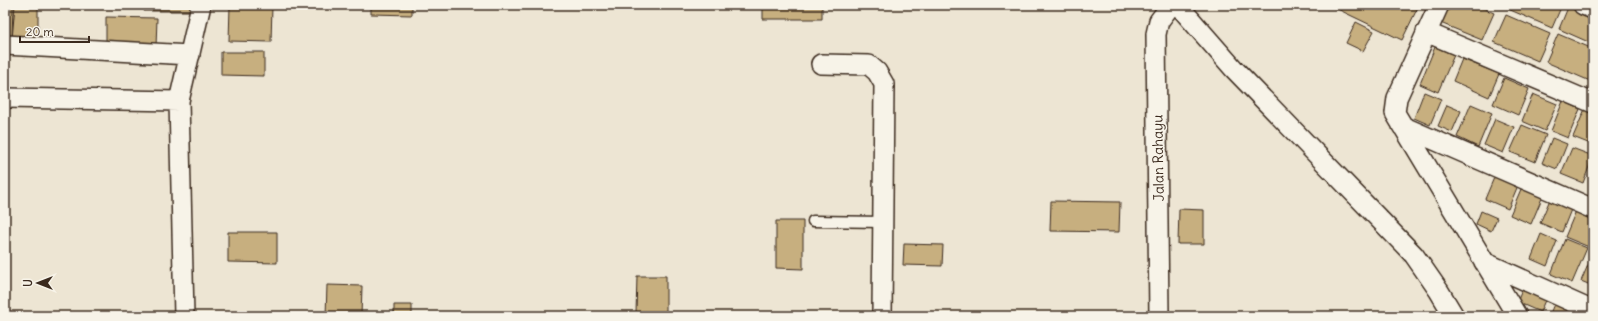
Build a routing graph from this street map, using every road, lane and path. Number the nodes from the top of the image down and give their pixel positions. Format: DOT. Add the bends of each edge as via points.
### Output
graph roads {
  1 [pos="201,5"];
  2 [pos="1171,5"];
  3 [pos="1178,5"];
  4 [pos="1439,5"];
  5 [pos="1583,5"];
  6 [pos="1593,9"];
  7 [pos="1426,32"];
  8 [pos="5,45"];
  9 [pos="190,54"];
  10 [pos="821,64"];
  11 [pos="5,98"];
  12 [pos="179,102"];
  13 [pos="1593,103"];
  14 [pos="1402,126"];
  15 [pos="1593,209"];
  16 [pos="812,221"];
  17 [pos="883,222"];
  18 [pos="1484,262"];
  19 [pos="1593,311"];
  20 [pos="184,316"];
  21 [pos="882,316"];
  22 [pos="1159,316"];
  23 [pos="1454,316"];
  24 [pos="1517,316"];
  1 -- 9 [label="street"];
  2 -- 22 [label="street, Jalan Rahayu" via="1159,20 1156,34"];
  3 -- 23 [label="street" via="1234,69 1414,255"];
  4 -- 7 [label="street"];
  5 -- 6 [label="street"];
  7 -- 13 [label="street"];
  7 -- 14 [label="street" via="1397,98 1395,113"];
  8 -- 9 [label="street"];
  9 -- 12 [label="street"];
  10 -- 17 [label="street" via="869,65 878,72 884,84"];
  11 -- 12 [label="street"];
  12 -- 20 [label="street"];
  14 -- 15 [label="street"];
  14 -- 18 [label="street"];
  16 -- 17 [label="lane"];
  17 -- 21 [label="street"];
  18 -- 19 [label="street"];
  18 -- 24 [label="street"];
}
